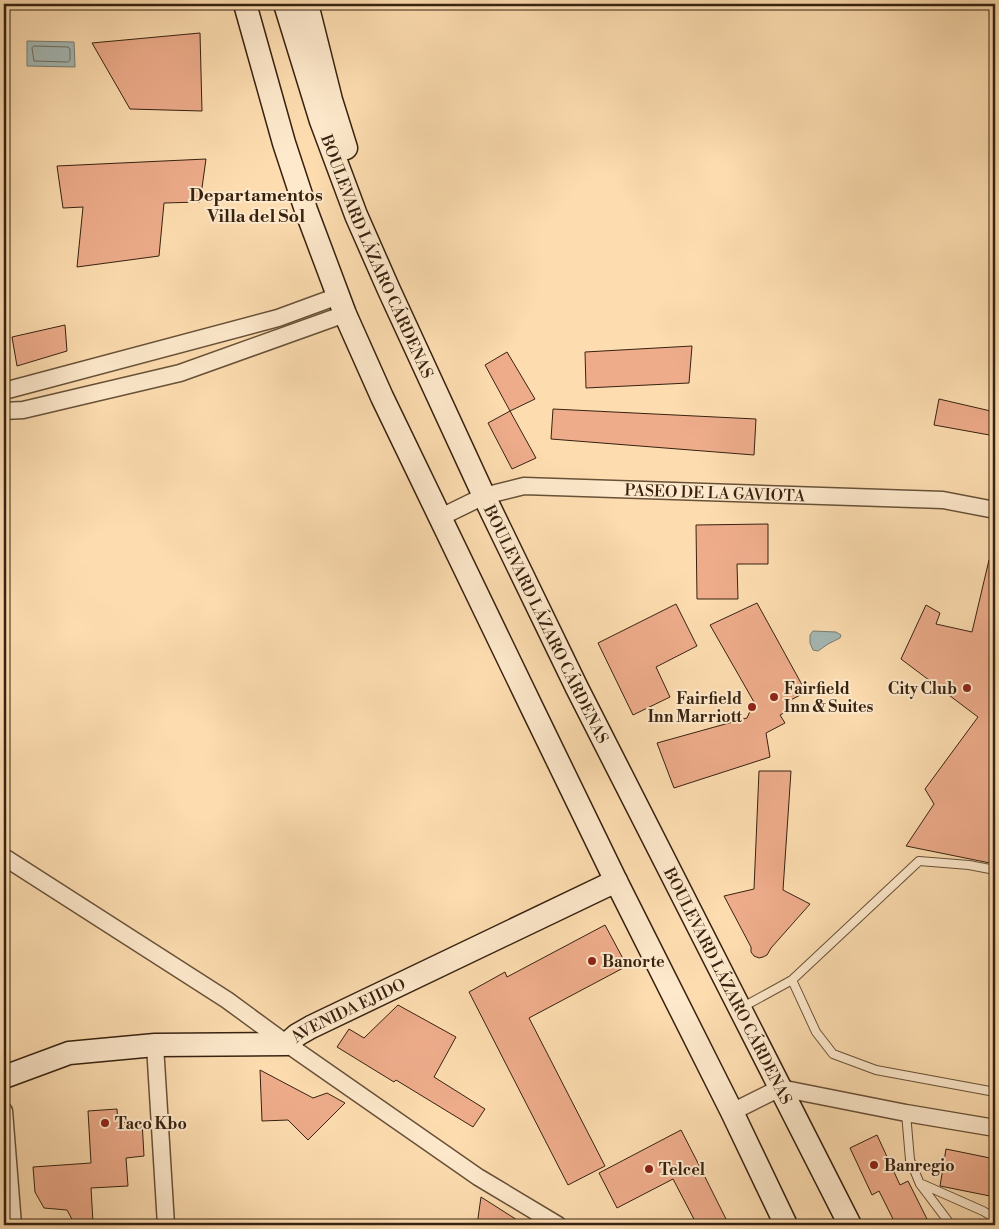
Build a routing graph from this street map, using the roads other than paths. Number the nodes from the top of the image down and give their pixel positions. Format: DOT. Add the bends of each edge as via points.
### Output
graph roads {
  1 [pos="245,4"];
  2 [pos="285,4"];
  3 [pos="307,4"];
  4 [pos="389,290"];
  5 [pos="342,305"];
  6 [pos="4,391"];
  7 [pos="4,411"];
  8 [pos="484,496"];
  9 [pos="995,510"];
  10 [pos="440,517"];
  11 [pos="4,857"];
  12 [pos="995,870"];
  13 [pos="616,881"];
  14 [pos="792,980"];
  15 [pos="741,1008"];
  16 [pos="287,1044"];
  17 [pos="155,1045"];
  18 [pos="4,1077"];
  19 [pos="780,1088"];
  20 [pos="995,1092"];
  21 [pos="4,1111"];
  22 [pos="732,1112"];
  23 [pos="906,1113"];
  24 [pos="995,1128"];
  25 [pos="920,1184"];
  26 [pos="995,1218"];
  27 [pos="13,1225"];
  28 [pos="166,1225"];
  29 [pos="558,1225"];
  30 [pos="786,1225"];
  31 [pos="850,1225"];
  32 [pos="951,1225"];
  1 -- 5 [label="main road" via="284,143"];
  2 -- 4 [label="main road, BOULEVARD LÁZARO CÁRDENAS" via="321,121 356,215"];
  3 -- 4 [label="main road" via="331,100"];
  4 -- 8 [label="main road, BOULEVARD LÁZARO CÁRDENAS"];
  5 -- 6 [label="street" via="278,318"];
  5 -- 7 [label="street" via="180,373 24,410"];
  5 -- 10 [label="main road"];
  8 -- 9 [label="street, PASEO DE LA GAVIOTA" via="524,486 943,500"];
  8 -- 10 [label="street, PASEO DE LA GAVIOTA"];
  8 -- 15 [label="main road, BOULEVARD LÁZARO CÁRDENAS" via="577,688"];
  10 -- 13 [label="main road"];
  11 -- 16 [label="street" via="227,1000"];
  12 -- 14 [label="lane" via="919,861"];
  13 -- 16 [label="main road, AVENIDA EJIDO" via="311,1027"];
  13 -- 22 [label="main road"];
  14 -- 15 [label="lane"];
  14 -- 20 [label="lane" via="816,1032 833,1054 876,1070"];
  15 -- 19 [label="main road, BOULEVARD LÁZARO CÁRDENAS"];
  16 -- 17 [label="main road, AVENIDA EJIDO"];
  16 -- 29 [label="street" via="478,1176"];
  17 -- 18 [label="main road, AVENIDA EJIDO" via="70,1053"];
  17 -- 28 [label="street"];
  19 -- 22 [label="street"];
  19 -- 23 [label="street"];
  19 -- 31 [label="main road, BOULEVARD LÁZARO CÁRDENAS"];
  21 -- 27 [label="street"];
  22 -- 30 [label="main road"];
  23 -- 24 [label="street"];
  23 -- 25 [label="lane" via="910,1160"];
  25 -- 26 [label="lane"];
  25 -- 32 [label="lane"];
}
